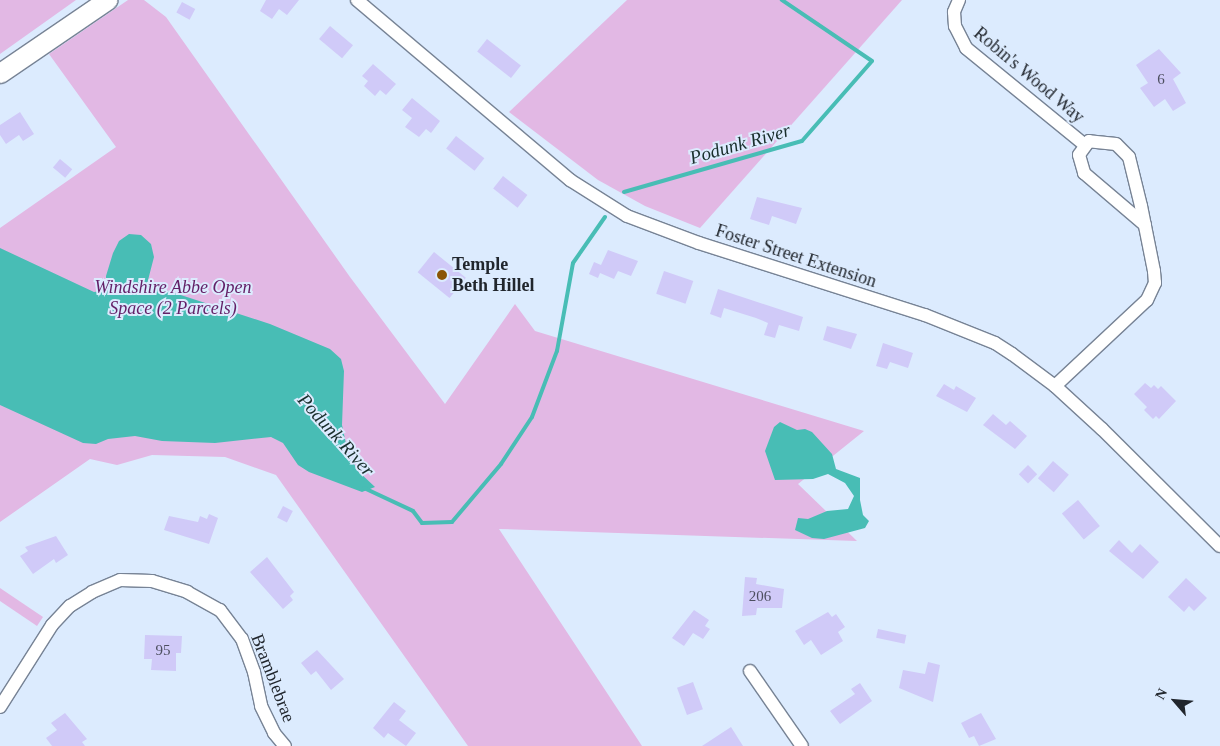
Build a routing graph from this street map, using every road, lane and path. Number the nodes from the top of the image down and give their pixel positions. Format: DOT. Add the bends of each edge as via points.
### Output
graph roads {
  1 [pos="107,0"];
  2 [pos="357,0"];
  3 [pos="960,0"];
  4 [pos="0,74"];
  5 [pos="1084,145"];
  6 [pos="1145,224"];
  7 [pos="1055,386"];
  8 [pos="1220,546"];
  9 [pos="750,671"];
  10 [pos="0,707"];
  11 [pos="285,746"];
  12 [pos="802,746"];
  1 -- 4 [label="street"];
  2 -- 7 [label="street, Foster Street Extension" via="570,180 627,216 699,243 925,315 995,343"];
  3 -- 5 [label="street, Robin's Wood Way" via="954,12 955,26 966,48"];
  5 -- 6 [label="street, Robin's Wood Way" via="1078,155 1084,173"];
  5 -- 6 [label="street, Robin's Wood Way" via="1100,140 1116,144 1125,152 1131,162"];
  6 -- 7 [label="street, Robin's Wood Way" via="1155,278 1153,292"];
  7 -- 8 [label="street, Foster Street Extension"];
  9 -- 12 [label="street"];
  10 -- 11 [label="street, Bramblebrae" via="52,625 70,606 120,580 152,581 187,592 220,610 242,639 254,672 261,706 274,733"];
}
